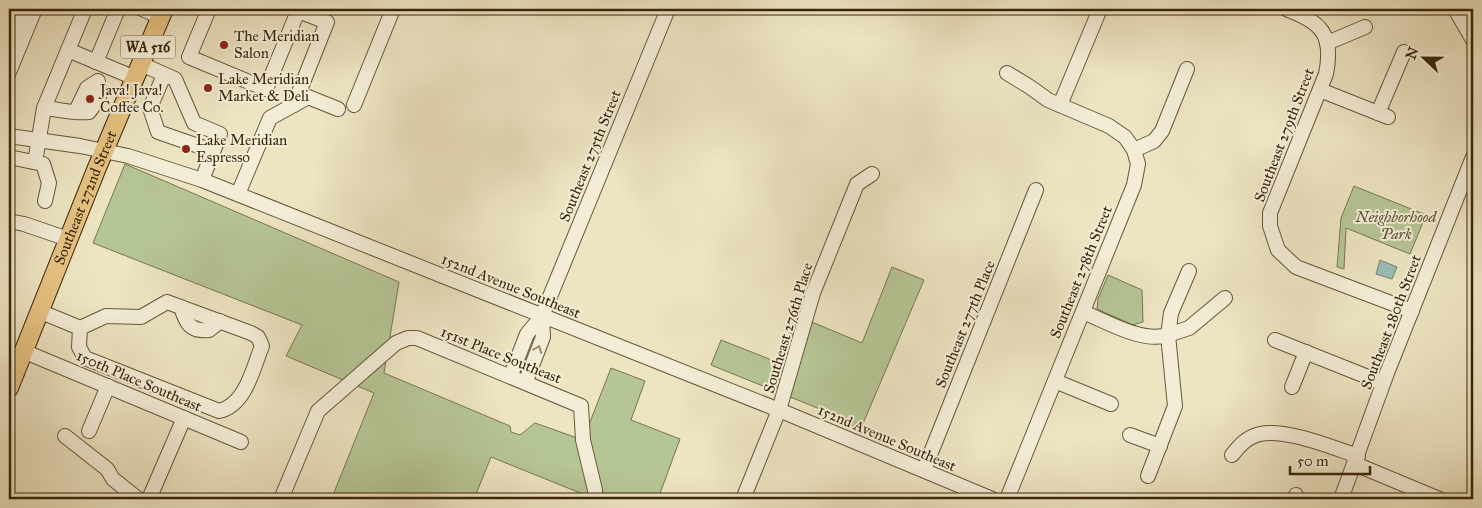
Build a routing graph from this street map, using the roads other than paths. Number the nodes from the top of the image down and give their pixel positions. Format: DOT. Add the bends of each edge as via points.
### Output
graph roads {
  1 [pos="35,9"];
  2 [pos="85,9"];
  3 [pos="118,9"];
  4 [pos="142,9"];
  5 [pos="209,9"];
  6 [pos="393,9"];
  7 [pos="668,9"];
  8 [pos="1100,9"];
  9 [pos="1286,9"];
  10 [pos="1454,9"];
  11 [pos="296,10"];
  12 [pos="17,11"];
  13 [pos="163,13"];
  14 [pos="1366,27"];
  15 [pos="1473,40"];
  16 [pos="9,42"];
  17 [pos="1327,43"];
  18 [pos="68,50"];
  19 [pos="1404,52"];
  20 [pos="101,64"];
  21 [pos="1187,69"];
  22 [pos="138,71"];
  23 [pos="9,72"];
  24 [pos="1007,74"];
  25 [pos="164,75"];
  26 [pos="1320,90"];
  27 [pos="294,105"];
  28 [pos="354,105"];
  29 [pos="1060,105"];
  30 [pos="44,108"];
  31 [pos="338,109"];
  32 [pos="9,136"];
  33 [pos="37,140"];
  34 [pos="1134,150"];
  35 [pos="104,151"];
  36 [pos="213,151"];
  37 [pos="1473,156"];
  38 [pos="9,158"];
  39 [pos="34,162"];
  40 [pos="872,174"];
  41 [pos="202,180"];
  42 [pos="1036,190"];
  43 [pos="238,194"];
  44 [pos="45,201"];
  45 [pos="9,221"];
  46 [pos="68,239"];
  47 [pos="1189,271"];
  48 [pos="1225,298"];
  49 [pos="39,311"];
  50 [pos="1412,311"];
  51 [pos="1083,312"];
  52 [pos="542,316"];
  53 [pos="80,328"];
  54 [pos="1168,335"];
  55 [pos="1275,340"];
  56 [pos="1306,352"];
  57 [pos="18,353"];
  58 [pos="511,375"];
  59 [pos="526,381"];
  60 [pos="1055,381"];
  61 [pos="1383,383"];
  62 [pos="108,386"];
  63 [pos="1292,386"];
  64 [pos="9,388"];
  65 [pos="1111,404"];
  66 [pos="779,410"];
  67 [pos="184,418"];
  68 [pos="89,431"];
  69 [pos="1130,434"];
  70 [pos="65,436"];
  71 [pos="241,442"];
  72 [pos="1160,446"];
  73 [pos="1232,455"];
  74 [pos="1357,460"];
  75 [pos="924,470"];
  76 [pos="1148,476"];
  77 [pos="138,499"];
  78 [pos="149,499"];
  79 [pos="281,499"];
  80 [pos="595,499"];
  81 [pos="743,499"];
  82 [pos="992,499"];
  83 [pos="1007,499"];
  84 [pos="1341,499"];
  85 [pos="1439,499"];
  1 -- 23 [label="street"];
  2 -- 18 [label="street"];
  3 -- 20 [label="street"];
  4 -- 13 [label="street"];
  5 -- 11 [label="street" via="189,57 266,89"];
  6 -- 28 [label="street"];
  7 -- 52 [label="street, Southeast 275th Street"];
  8 -- 29 [label="street"];
  9 -- 17 [label="street" via="1316,22"];
  10 -- 15 [label="street"];
  11 -- 27 [label="street" via="327,22"];
  12 -- 16 [label="street"];
  13 -- 22 [label="main road, Southeast 272nd Street / WA 516"];
  14 -- 17 [label="street"];
  17 -- 26 [label="street, Southeast 279th Street" via="1330,58"];
  18 -- 20 [label="street"];
  18 -- 30 [label="street"];
  19 -- 26 [label="street" via="1383,115"];
  20 -- 22 [label="street"];
  20 -- 30 [label="street" via="99,98 93,109 85,112"];
  21 -- 34 [label="street" via="1162,131 1154,141"];
  22 -- 25 [label="street"];
  22 -- 35 [label="main road, Southeast 272nd Street / WA 516"];
  24 -- 29 [label="street"];
  25 -- 36 [label="street" via="175,80 194,123 220,134"];
  25 -- 36 [label="street" via="150,108 158,132"];
  26 -- 50 [label="street, Southeast 279th Street" via="1270,213 1273,238 1278,250 1296,267"];
  27 -- 31 [label="street" via="308,97"];
  27 -- 43 [label="street" via="270,118"];
  29 -- 34 [label="street" via="1109,126 1125,137"];
  30 -- 33 [label="street"];
  32 -- 33 [label="street, 152nd Avenue Southeast"];
  33 -- 35 [label="street, 152nd Avenue Southeast"];
  33 -- 39 [label="street"];
  34 -- 51 [label="street, Southeast 278th Street" via="1138,164 1134,185"];
  35 -- 41 [label="street, 152nd Avenue Southeast" via="157,164"];
  35 -- 46 [label="main road, Southeast 272nd Street / WA 516"];
  36 -- 41 [label="street"];
  37 -- 50 [label="street, Southeast 280th Street"];
  38 -- 39 [label="street"];
  39 -- 44 [label="street" via="43,164 49,183"];
  40 -- 66 [label="street, Southeast 276th Place" via="857,184 813,293"];
  41 -- 43 [label="street, 152nd Avenue Southeast"];
  42 -- 75 [label="street, Southeast 277th Place"];
  43 -- 52 [label="street, 152nd Avenue Southeast"];
  45 -- 46 [label="street"];
  46 -- 49 [label="main road, Southeast 272nd Street / WA 516"];
  47 -- 54 [label="street" via="1171,313"];
  48 -- 54 [label="street" via="1189,328"];
  49 -- 53 [label="street"];
  49 -- 57 [label="main road, Southeast 272nd Street / WA 516"];
  50 -- 61 [label="street, Southeast 280th Street"];
  51 -- 54 [label="street" via="1145,336 1158,338"];
  51 -- 60 [label="street, Southeast 278th Street"];
  52 -- 58 [label="street, Southeast 275th Street" via="527,334"];
  59 -- 52 [label="street, Southeast 275th Street, one-way" via="542,337"];
  52 -- 66 [label="street, 152nd Avenue Southeast"];
  53 -- 53 [label="street" via="78,347 85,358 219,411 232,406 243,393 262,346 258,337 251,333 167,302 141,317 106,316"];
  54 -- 72 [label="street" via="1175,406"];
  55 -- 56 [label="street"];
  56 -- 61 [label="street"];
  56 -- 63 [label="street"];
  57 -- 62 [label="street, 150th Place Southeast"];
  57 -- 64 [label="main road, Southeast 272nd Street / WA 516"];
  58 -- 59 [label="street, 151st Place Southeast"];
  58 -- 79 [label="street, 151st Place Southeast" via="417,338 396,343 318,411"];
  59 -- 80 [label="street, 151st Place Southeast" via="581,406 583,440"];
  60 -- 65 [label="street"];
  60 -- 83 [label="street, Southeast 278th Street"];
  61 -- 74 [label="street, Southeast 280th Street"];
  62 -- 67 [label="street, 150th Place Southeast"];
  62 -- 68 [label="street"];
  66 -- 75 [label="street, 152nd Avenue Southeast"];
  66 -- 81 [label="street, Southeast 276th Place"];
  67 -- 71 [label="street, 150th Place Southeast"];
  67 -- 78 [label="street"];
  69 -- 72 [label="street"];
  70 -- 77 [label="street"];
  72 -- 76 [label="street"];
  73 -- 74 [label="street" via="1244,441 1258,434 1270,433 1298,438"];
  74 -- 84 [label="street, Southeast 280th Street"];
  74 -- 85 [label="street"];
  75 -- 82 [label="street, 152nd Avenue Southeast"];
}
